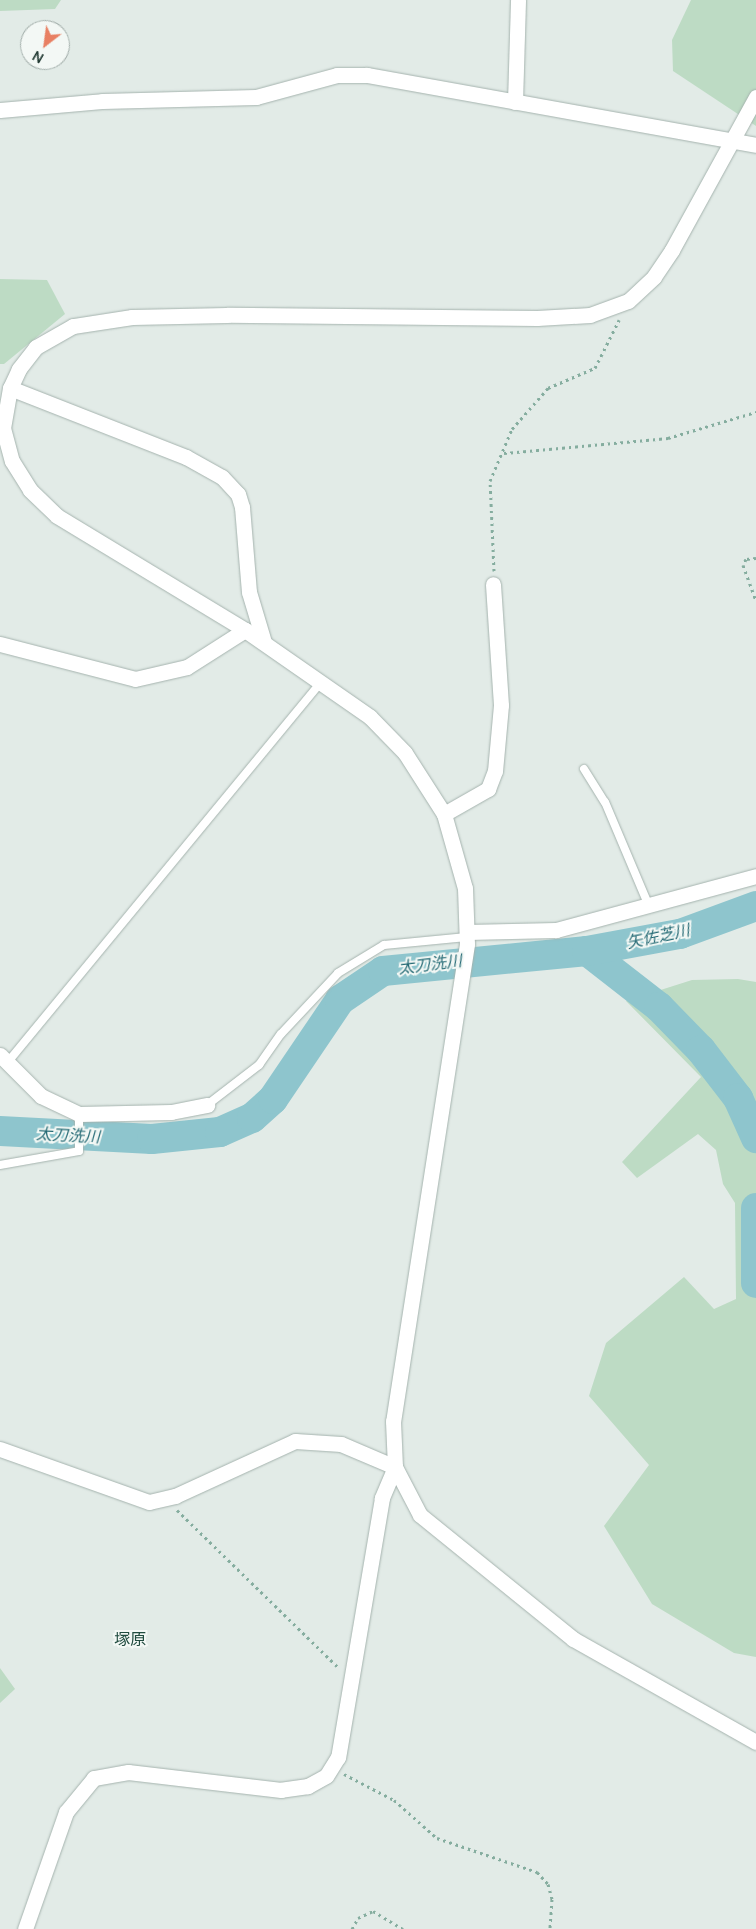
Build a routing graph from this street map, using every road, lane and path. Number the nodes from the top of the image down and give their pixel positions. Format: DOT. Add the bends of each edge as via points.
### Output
graph roads {
  1 [pos="518,0"];
  2 [pos="756,97"];
  3 [pos="515,102"];
  4 [pos="0,110"];
  5 [pos="732,139"];
  6 [pos="756,145"];
  7 [pos="628,301"];
  8 [pos="10,388"];
  9 [pos="756,412"];
  10 [pos="504,453"];
  11 [pos="756,558"];
  12 [pos="493,584"];
  13 [pos="756,601"];
  14 [pos="245,630"];
  15 [pos="264,642"];
  16 [pos="0,644"];
  17 [pos="323,680"];
  18 [pos="584,769"];
  19 [pos="444,814"];
  20 [pos="756,876"];
  21 [pos="650,908"];
  22 [pos="467,938"];
  23 [pos="4,1059"];
  24 [pos="207,1105"];
  25 [pos="79,1114"];
  26 [pos="0,1165"];
  27 [pos="0,1449"];
  28 [pos="395,1467"];
  29 [pos="161,1501"];
  30 [pos="354,1682"];
  31 [pos="756,1742"];
  32 [pos="334,1765"];
  33 [pos="25,1929"];
  34 [pos="352,1929"];
  35 [pos="403,1929"];
  36 [pos="550,1929"];
  1 -- 3 [label="street"];
  2 -- 5 [label="street"];
  3 -- 4 [label="street" via="367,75 337,75 256,97 102,101"];
  3 -- 5 [label="street"];
  5 -- 6 [label="street"];
  5 -- 7 [label="street" via="672,250 654,277"];
  7 -- 8 [label="street" via="590,315 537,318 132,317 74,326 36,347"];
  7 -- 10 [label="path" via="595,368 548,388 512,429"];
  8 -- 14 [label="street" via="3,428 12,461 30,490 57,516"];
  8 -- 15 [label="street" via="178,453 222,477 238,494 242,507 249,592"];
  9 -- 10 [label="path" via="668,438"];
  10 -- 12 [label="path" via="490,480 495,521"];
  11 -- 13 [label="path" via="746,558 742,565"];
  12 -- 19 [label="street" via="501,705 496,764 488,789"];
  14 -- 15 [label="street"];
  14 -- 16 [label="street" via="187,667 135,680"];
  15 -- 17 [label="street"];
  17 -- 19 [label="street" via="370,717 405,753"];
  17 -- 23 [label="lane"];
  18 -- 21 [label="lane" via="605,802"];
  19 -- 22 [label="street" via="465,888"];
  20 -- 21 [label="street"];
  21 -- 22 [label="street" via="556,930"];
  22 -- 24 [label="lane" via="384,945 338,973 281,1034 259,1065"];
  22 -- 28 [label="street" via="464,976 393,1421"];
  23 -- 25 [label="street" via="41,1096"];
  24 -- 25 [label="street" via="171,1112"];
  25 -- 26 [label="lane" via="79,1151"];
  27 -- 29 [label="street" via="149,1502"];
  28 -- 29 [label="street" via="341,1444 295,1441"];
  28 -- 30 [label="street" via="382,1498"];
  28 -- 31 [label="street" via="420,1515 573,1639"];
  29 -- 30 [label="path" via="189,1519"];
  30 -- 32 [label="street"];
  32 -- 33 [label="street" via="308,1786 280,1790 128,1772 94,1778 66,1812"];
  32 -- 36 [label="path" via="394,1800 437,1838 537,1872 548,1884 552,1899"];
  34 -- 35 [label="path" via="358,1918 373,1911"];
}
